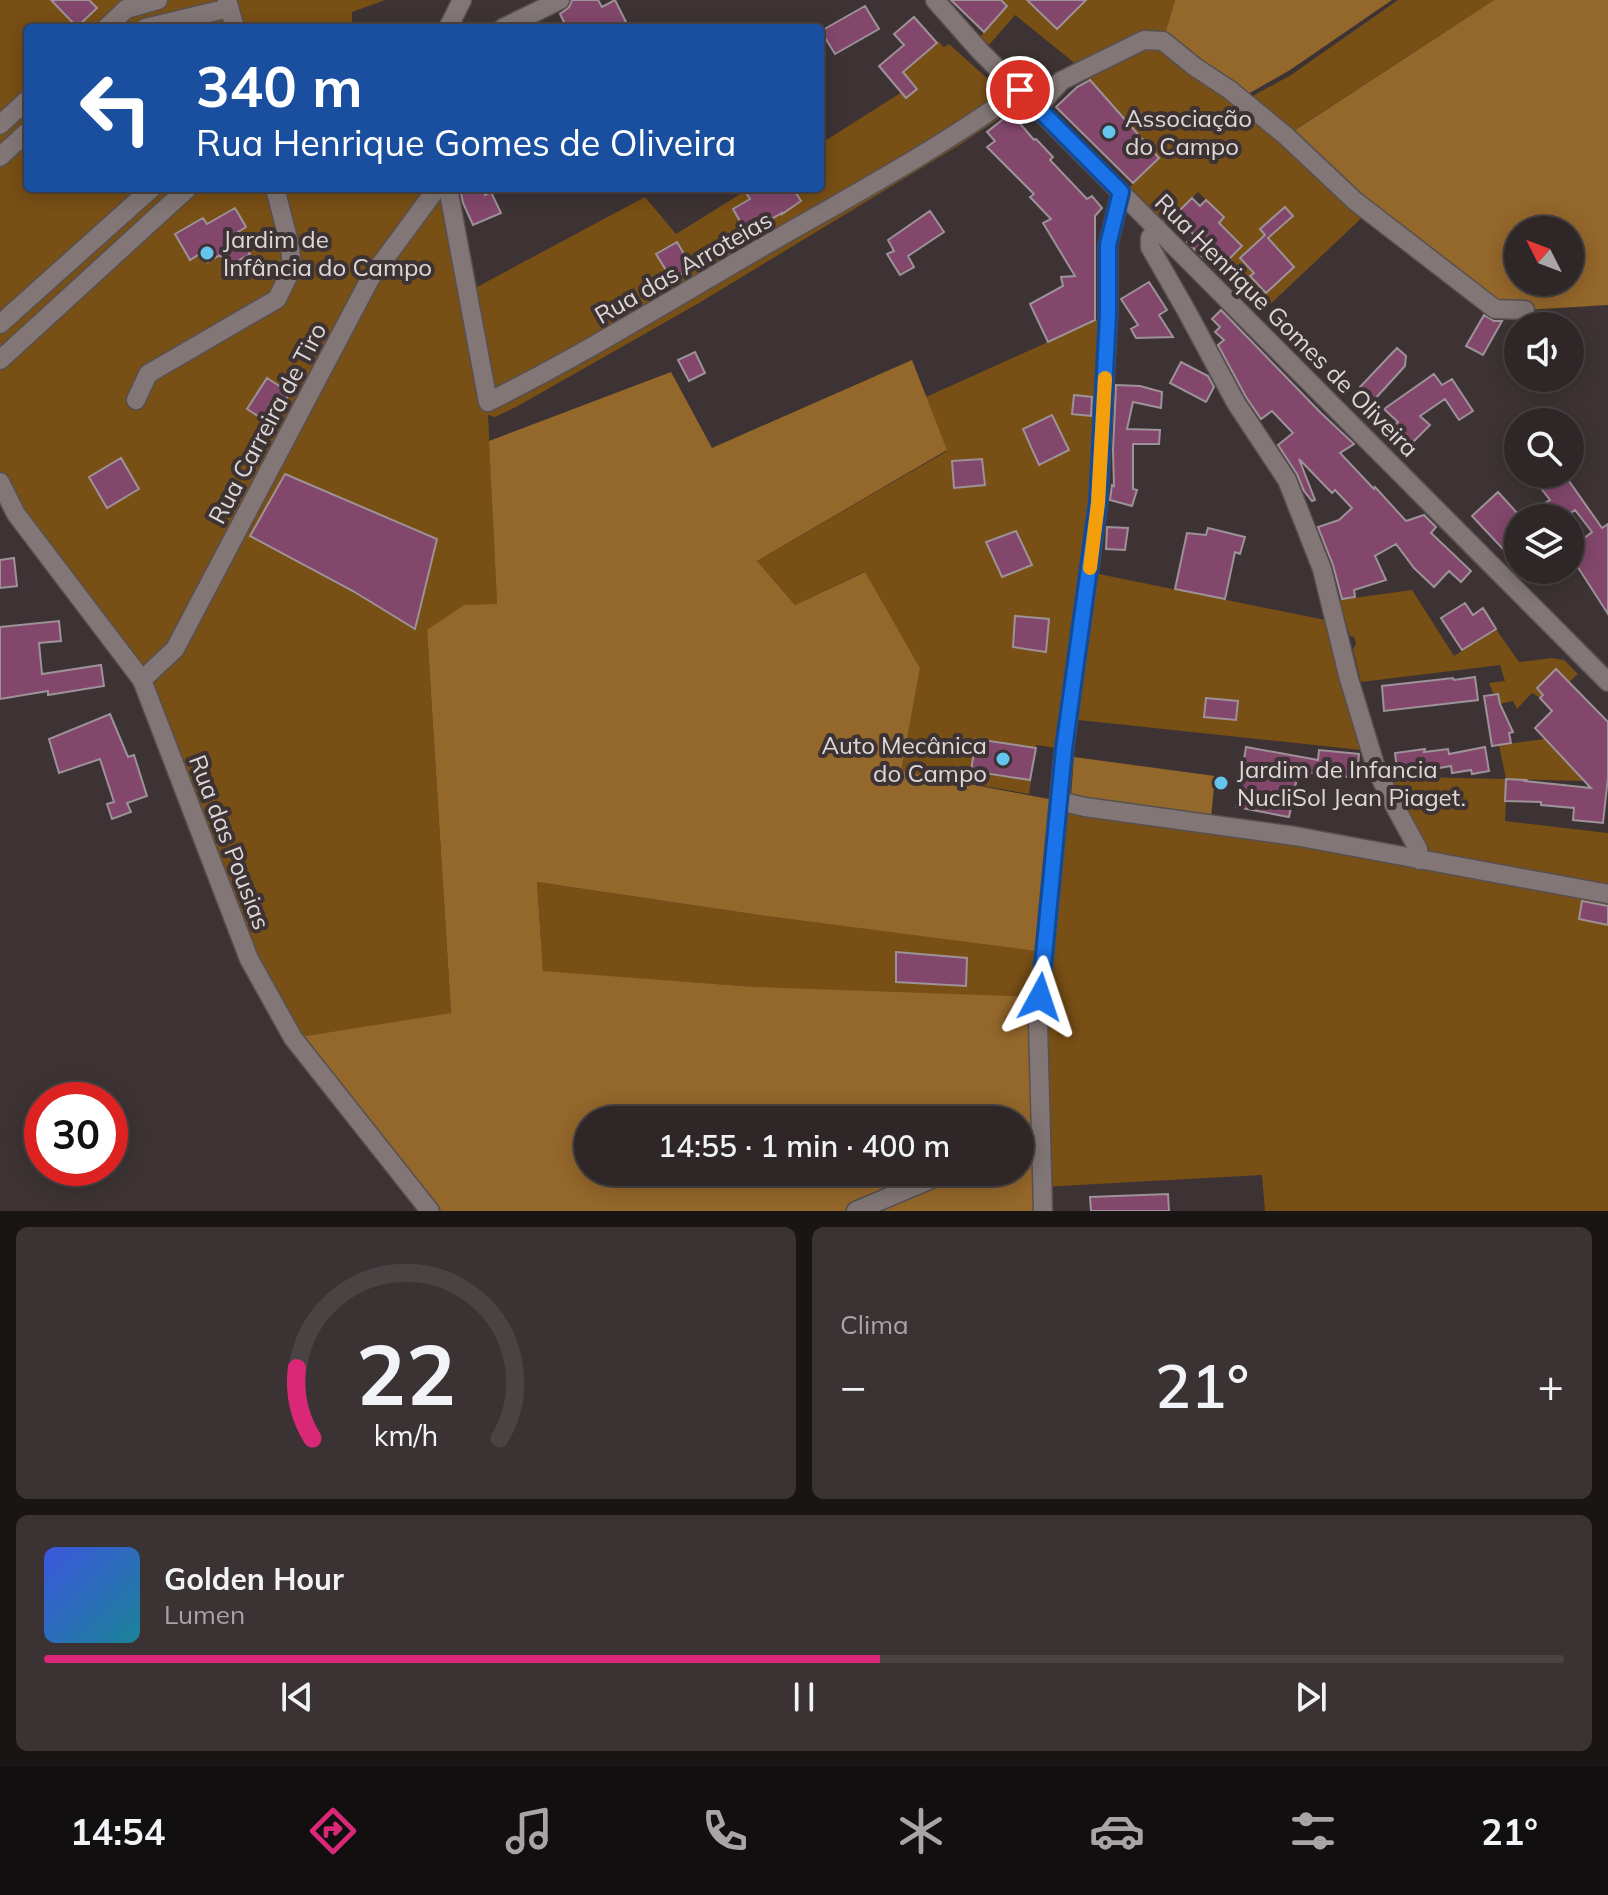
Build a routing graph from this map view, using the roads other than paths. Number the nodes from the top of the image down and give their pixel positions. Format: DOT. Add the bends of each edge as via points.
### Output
graph roads {
  1 [pos="158,0"];
  2 [pos="462,0"];
  3 [pos="560,0"];
  4 [pos="935,0"];
  5 [pos="228,4"];
  6 [pos="110,24"];
  7 [pos="159,24"];
  8 [pos="234,24"];
  9 [pos="450,24"];
  10 [pos="511,24"];
  11 [pos="1020,90"];
  12 [pos="24,103"];
  13 [pos="1037,108"];
  14 [pos="0,125"];
  15 [pos="24,135"];
  16 [pos="0,157"];
  17 [pos="148,192"];
  18 [pos="184,192"];
  19 [pos="276,192"];
  20 [pos="434,192"];
  21 [pos="449,192"];
  22 [pos="1121,192"];
  23 [pos="1157,228"];
  24 [pos="1525,310"];
  25 [pos="0,324"];
  26 [pos="0,360"];
  27 [pos="136,400"];
  28 [pos="0,482"];
  29 [pos="142,680"];
  30 [pos="1608,682"];
  31 [pos="1059,801"];
  32 [pos="1420,860"];
  33 [pos="1608,894"];
  34 [pos="1041,1141"];
  35 [pos="1034,1143"];
  36 [pos="915,1186"];
  37 [pos="430,1211"];
  38 [pos="856,1211"];
  39 [pos="1043,1211"];
  1 -- 6 [label="street" via="126,9"];
  2 -- 9 [label="street"];
  3 -- 10 [label="street"];
  4 -- 11 [label="street, Rua Henrique Gomes de Oliveira"];
  5 -- 7 [label="street"];
  5 -- 8 [label="street"];
  11 -- 13 [label="street, Rua Henrique Gomes de Oliveira"];
  11 -- 21 [label="street, Rua das Arroteias" via="852,196 488,402"];
  12 -- 14 [label="street"];
  13 -- 22 [label="street, Rua Henrique Gomes de Oliveira"];
  13 -- 24 [label="street" via="1061,81 1144,40 1163,41 1495,309"];
  15 -- 16 [label="street"];
  17 -- 25 [label="street"];
  18 -- 26 [label="street"];
  19 -- 27 [label="street" via="292,268 277,299 148,374"];
  20 -- 29 [label="street, Rua Carreira de Tiro" via="370,279 175,649"];
  22 -- 23 [label="street, Rua Henrique Gomes de Oliveira"];
  22 -- 31 [label="street" via="1108,245 1098,503"];
  23 -- 30 [label="street, Rua Henrique Gomes de Oliveira"];
  23 -- 32 [label="street" via="1150,247 1236,403 1287,480 1322,569 1376,768"];
  28 -- 29 [label="street, Rua das Pousias" via="16,514"];
  29 -- 37 [label="street, Rua das Pousias" via="249,959 293,1038"];
  31 -- 32 [label="street"];
  31 -- 34 [label="street" via="1038,1023"];
  32 -- 33 [label="street"];
  34 -- 35 [label="street"];
  34 -- 39 [label="street"];
  36 -- 38 [label="street"];
}
